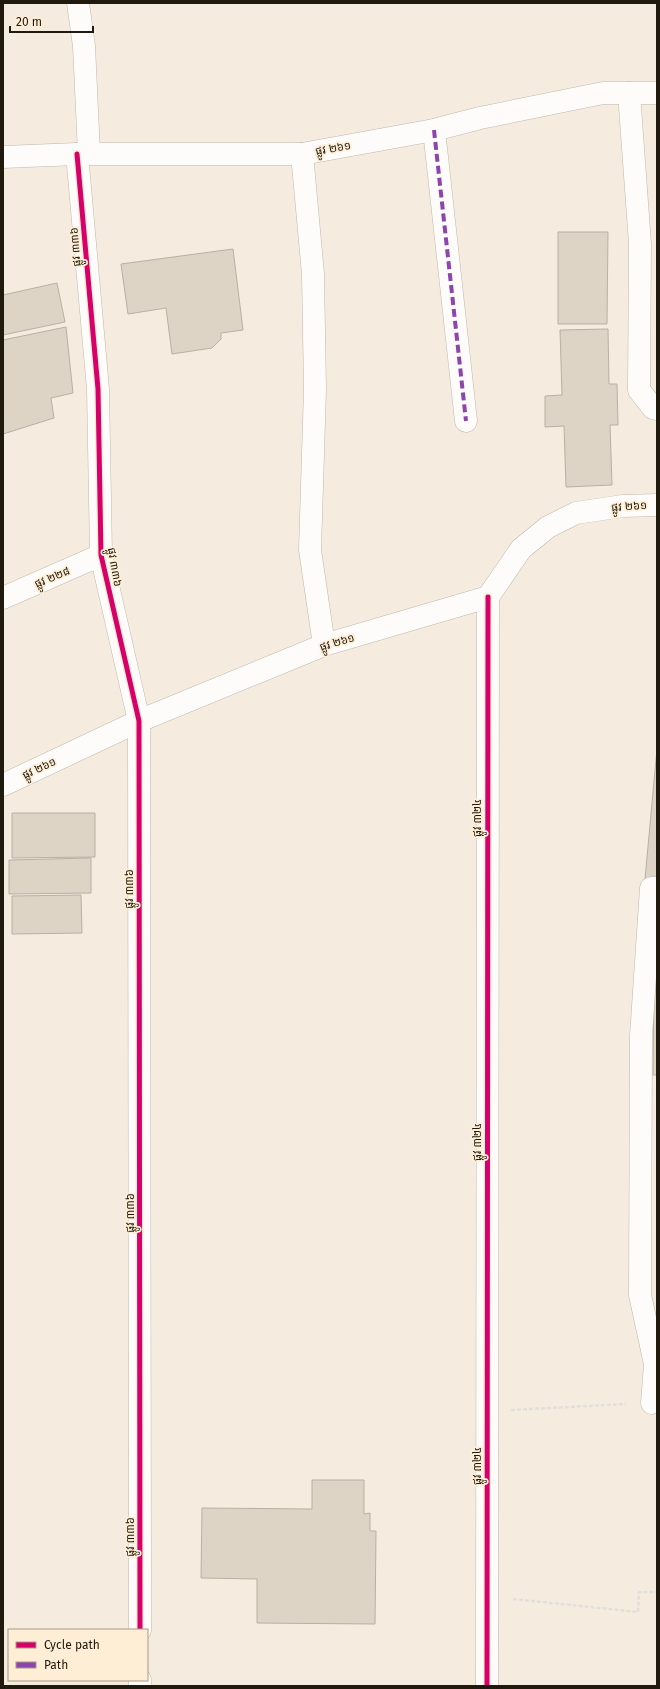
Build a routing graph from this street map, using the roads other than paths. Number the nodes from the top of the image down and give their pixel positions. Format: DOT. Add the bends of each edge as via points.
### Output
graph roads {
  1 [pos="78,3"];
  2 [pos="629,93"];
  3 [pos="657,93"];
  4 [pos="434,130"];
  5 [pos="83,154"];
  6 [pos="302,154"];
  7 [pos="3,157"];
  8 [pos="649,243"];
  9 [pos="657,409"];
  10 [pos="466,421"];
  11 [pos="657,504"];
  12 [pos="101,555"];
  13 [pos="488,597"];
  14 [pos="3,598"];
  15 [pos="324,645"];
  16 [pos="139,721"];
  17 [pos="3,785"];
  18 [pos="657,888"];
  19 [pos="652,1403"];
  20 [pos="140,1629"];
  21 [pos="487,1686"];
  1 -- 5 [label="street, ផ្លូវ ៣៣៦" via="84,46"];
  2 -- 3 [label="street, ផ្លូវ ២៦១"];
  2 -- 4 [label="street, ផ្លូវ ២៦១" via="602,93"];
  2 -- 8 [label="street"];
  4 -- 6 [label="street, ផ្លូវ ២៦១"];
  4 -- 10 [label="street"];
  5 -- 6 [label="street, ផ្លូវ ២៦១"];
  5 -- 7 [label="street, ផ្លូវ ២៦១"];
  5 -- 12 [label="street, ផ្លូវ ៣៣៦" via="98,389"];
  6 -- 15 [label="street" via="313,274 315,389 310,550"];
  8 -- 9 [label="street" via="639,390 652,408"];
  11 -- 13 [label="street, ផ្លូវ ២៦១" via="576,513 548,527 521,549"];
  12 -- 14 [label="street, ផ្លូវ ២២៨"];
  12 -- 16 [label="street, ផ្លូវ ៣៣៦"];
  13 -- 15 [label="street, ផ្លូវ ២៦១"];
  13 -- 21 [label="street, ផ្លូវ ៣២៤"];
  15 -- 16 [label="street, ផ្លូវ ២៦១"];
  16 -- 17 [label="street, ផ្លូវ ២៦១"];
  16 -- 20 [label="street, ផ្លូវ ៣៣៦"];
  18 -- 19 [label="street" via="651,888 641,1036 640,1295 654,1364"];
}
